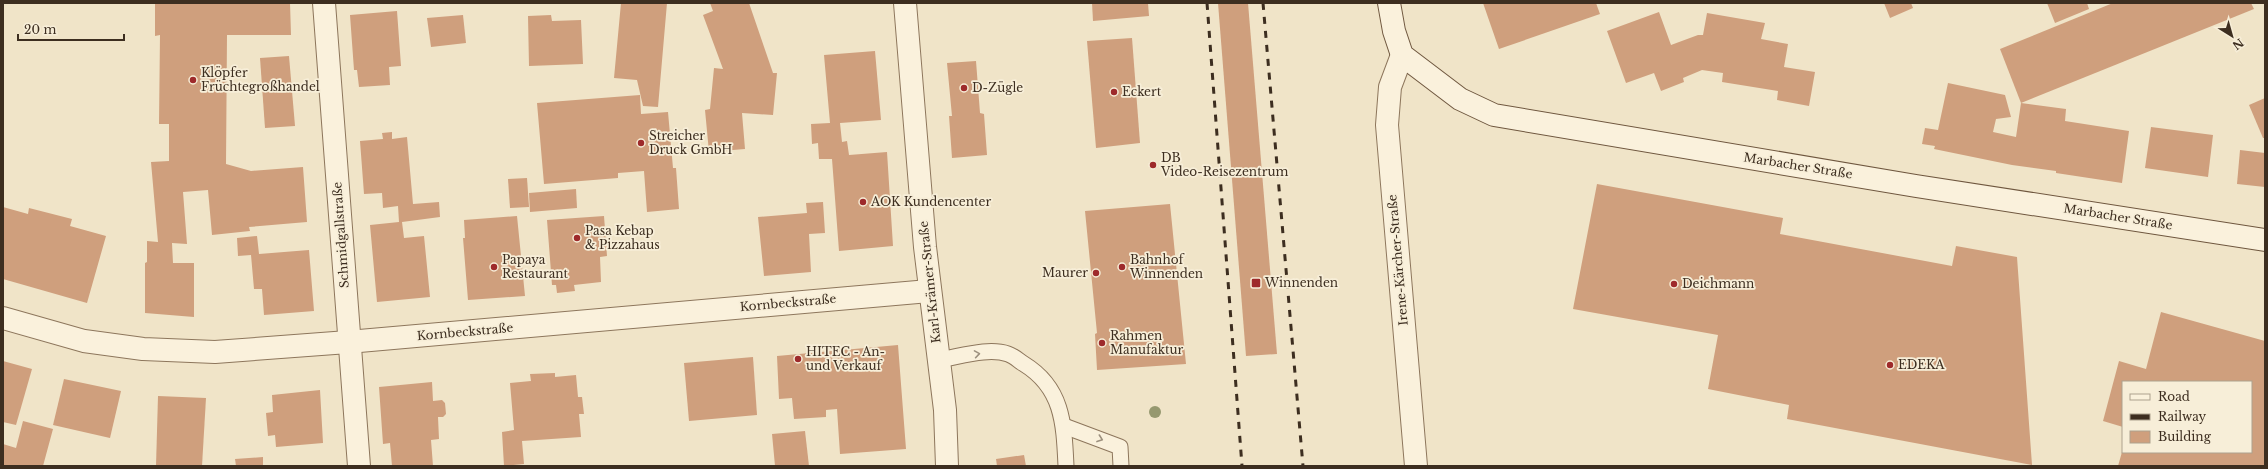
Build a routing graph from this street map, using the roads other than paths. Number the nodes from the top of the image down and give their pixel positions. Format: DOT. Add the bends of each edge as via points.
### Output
graph roads {
  1 [pos="324,3"];
  2 [pos="905,3"];
  3 [pos="1389,3"];
  4 [pos="1402,55"];
  5 [pos="2265,240"];
  6 [pos="929,291"];
  7 [pos="3,318"];
  8 [pos="348,342"];
  9 [pos="938,360"];
  10 [pos="1064,426"];
  11 [pos="359,466"];
  12 [pos="947,466"];
  13 [pos="1066,466"];
  14 [pos="1120,466"];
  15 [pos="1416,466"];
  1 -- 8 [label="street, Schmidgallstraße"];
  2 -- 6 [label="street, Karl-Krämer-Straße"];
  3 -- 4 [label="street"];
  4 -- 5 [label="street, Marbacher Straße" via="1460,99 1494,115 1916,186"];
  4 -- 15 [label="street, Irene-Kärcher-Straße" via="1390,87 1387,125"];
  6 -- 8 [label="street, Kornbeckstraße"];
  6 -- 9 [label="street, Karl-Krämer-Straße"];
  7 -- 8 [label="street, Kornbeckstraße" via="84,341 143,349 215,352"];
  8 -- 11 [label="street, Schmidgallstraße"];
  9 -- 10 [label="lane, one-way" via="987,353 1008,354 1038,372 1056,396"];
  9 -- 12 [label="street, Karl-Krämer-Straße" via="945,410"];
  10 -- 13 [label="lane"];
  10 -- 14 [label="lane, one-way" via="1120,447"];
}
